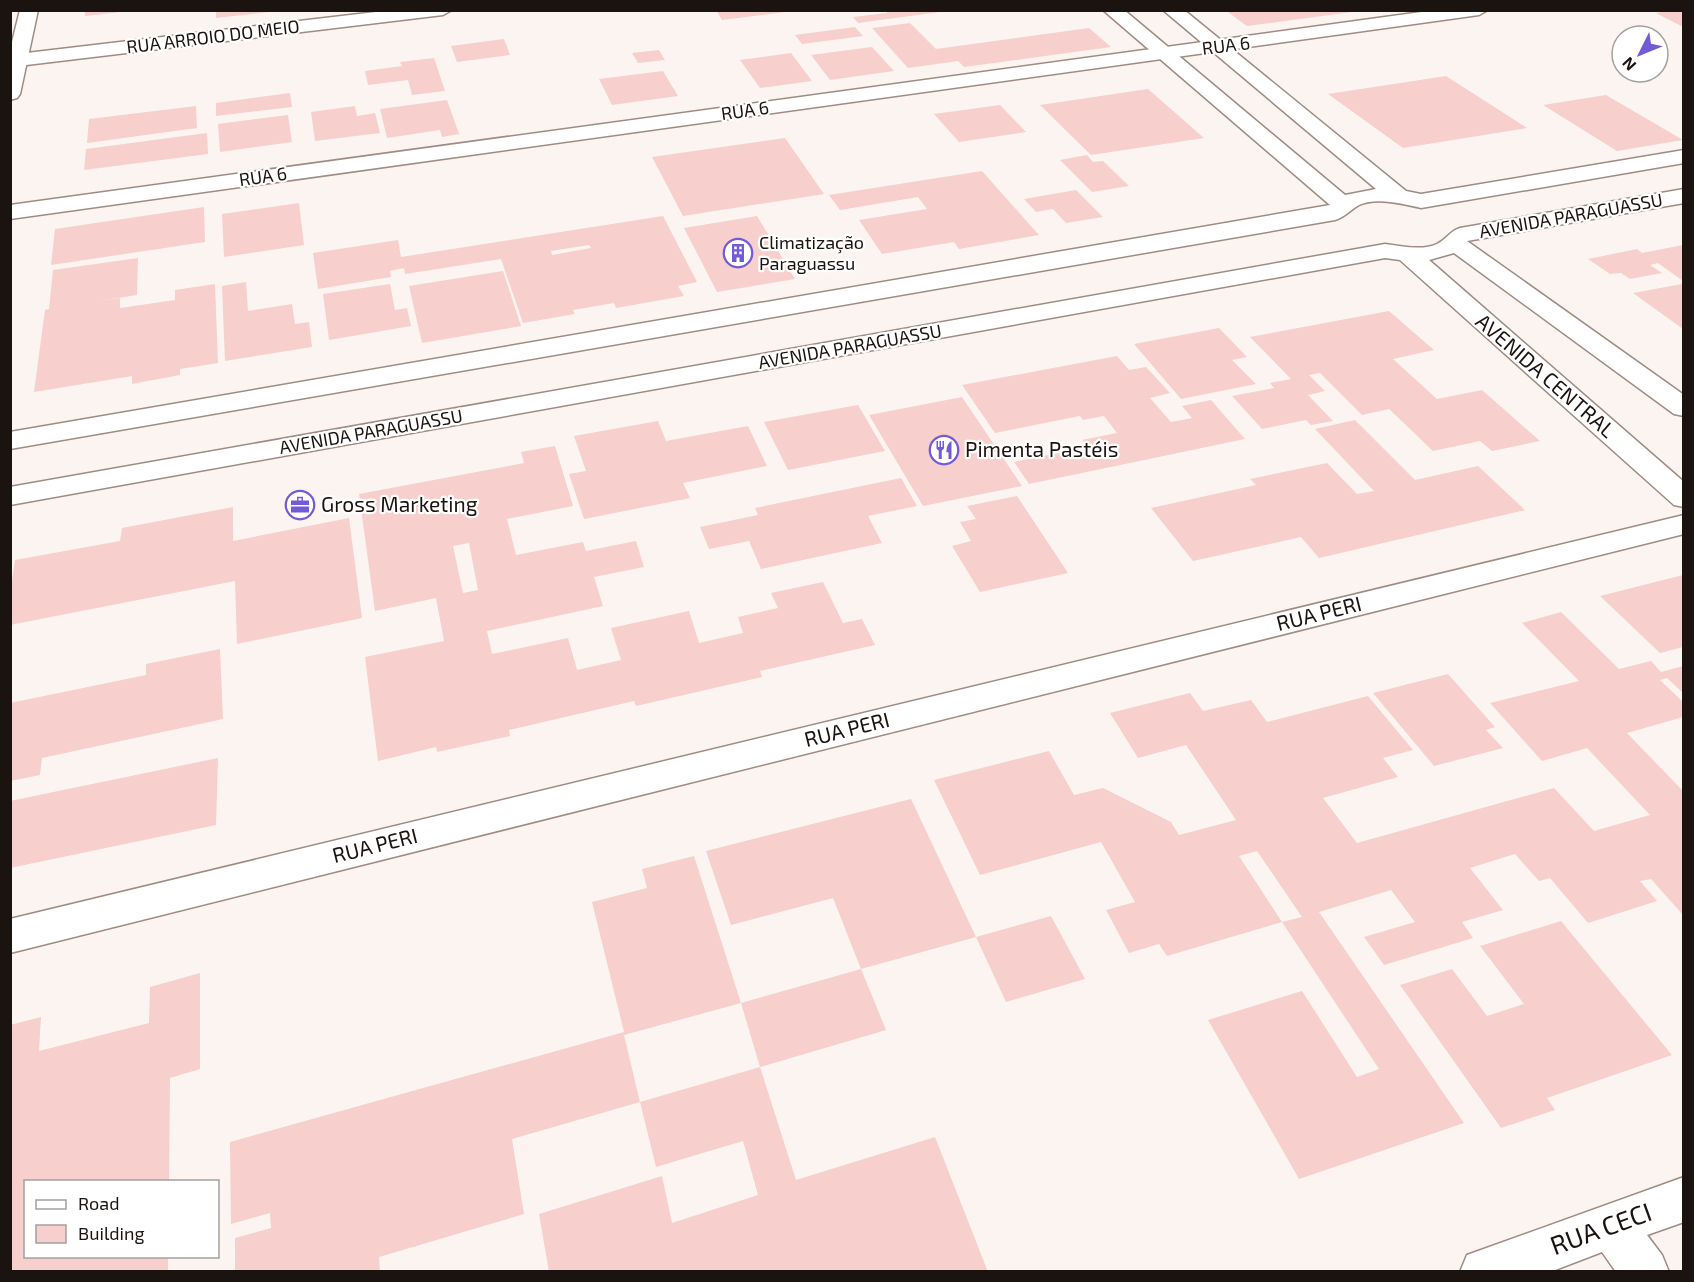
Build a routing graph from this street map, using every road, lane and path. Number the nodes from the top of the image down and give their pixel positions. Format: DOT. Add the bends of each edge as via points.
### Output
graph roads {
  1 [pos="29,10"];
  2 [pos="443,10"];
  3 [pos="1112,10"];
  4 [pos="1172,10"];
  5 [pos="1479,10"];
  6 [pos="17,35"];
  7 [pos="1220,47"];
  8 [pos="1166,54"];
  9 [pos="18,60"];
  10 [pos="10,94"];
  11 [pos="1683,156"];
  12 [pos="1398,196"];
  13 [pos="1683,196"];
  14 [pos="1421,201"];
  15 [pos="1339,209"];
  16 [pos="10,212"];
  17 [pos="1458,239"];
  18 [pos="1395,252"];
  19 [pos="771,336"];
  20 [pos="1683,408"];
  21 [pos="10,441"];
  22 [pos="10,496"];
  23 [pos="1683,498"];
  24 [pos="1683,524"];
  25 [pos="10,936"];
  26 [pos="1683,1199"];
  27 [pos="1611,1225"];
  28 [pos="1484,1272"];
  29 [pos="1645,1272"];
  1 -- 6 [label="main road"];
  2 -- 9 [label="main road, RUA ARROIO DO MEIO"];
  3 -- 8 [label="main road, AVENIDA CENTRAL"];
  4 -- 7 [label="main road"];
  5 -- 7 [label="main road, RUA 6"];
  6 -- 9 [label="main road"];
  7 -- 8 [label="main road, RUA 6"];
  7 -- 12 [label="main road"];
  8 -- 15 [label="main road, AVENIDA CENTRAL"];
  8 -- 16 [label="main road, RUA 6"];
  9 -- 10 [label="main road"];
  11 -- 14 [label="main road, AVENIDA PARAGUASSU"];
  12 -- 14 [label="main road, AVENIDA PARAGUASSU"];
  12 -- 15 [label="main road, AVENIDA PARAGUASSU" via="1356,198"];
  13 -- 17 [label="main road, AVENIDA PARAGUASSU"];
  14 -- 17 [label="main road" via="1455,220 1460,228"];
  15 -- 18 [label="main road, AVENIDA CENTRAL" via="1336,221 1347,234 1367,245"];
  15 -- 19 [label="main road, AVENIDA PARAGUASSU"];
  17 -- 18 [label="main road, AVENIDA PARAGUASSU" via="1443,250"];
  17 -- 20 [label="main road"];
  18 -- 19 [label="main road, AVENIDA PARAGUASSU"];
  18 -- 23 [label="main road, AVENIDA CENTRAL"];
  19 -- 21 [label="main road, AVENIDA PARAGUASSU"];
  19 -- 22 [label="main road, AVENIDA PARAGUASSU"];
  24 -- 25 [label="main road, RUA PERI"];
  26 -- 27 [label="main road, RUA CECI"];
  27 -- 28 [label="main road, RUA CECI"];
  27 -- 29 [label="main road"];
}
